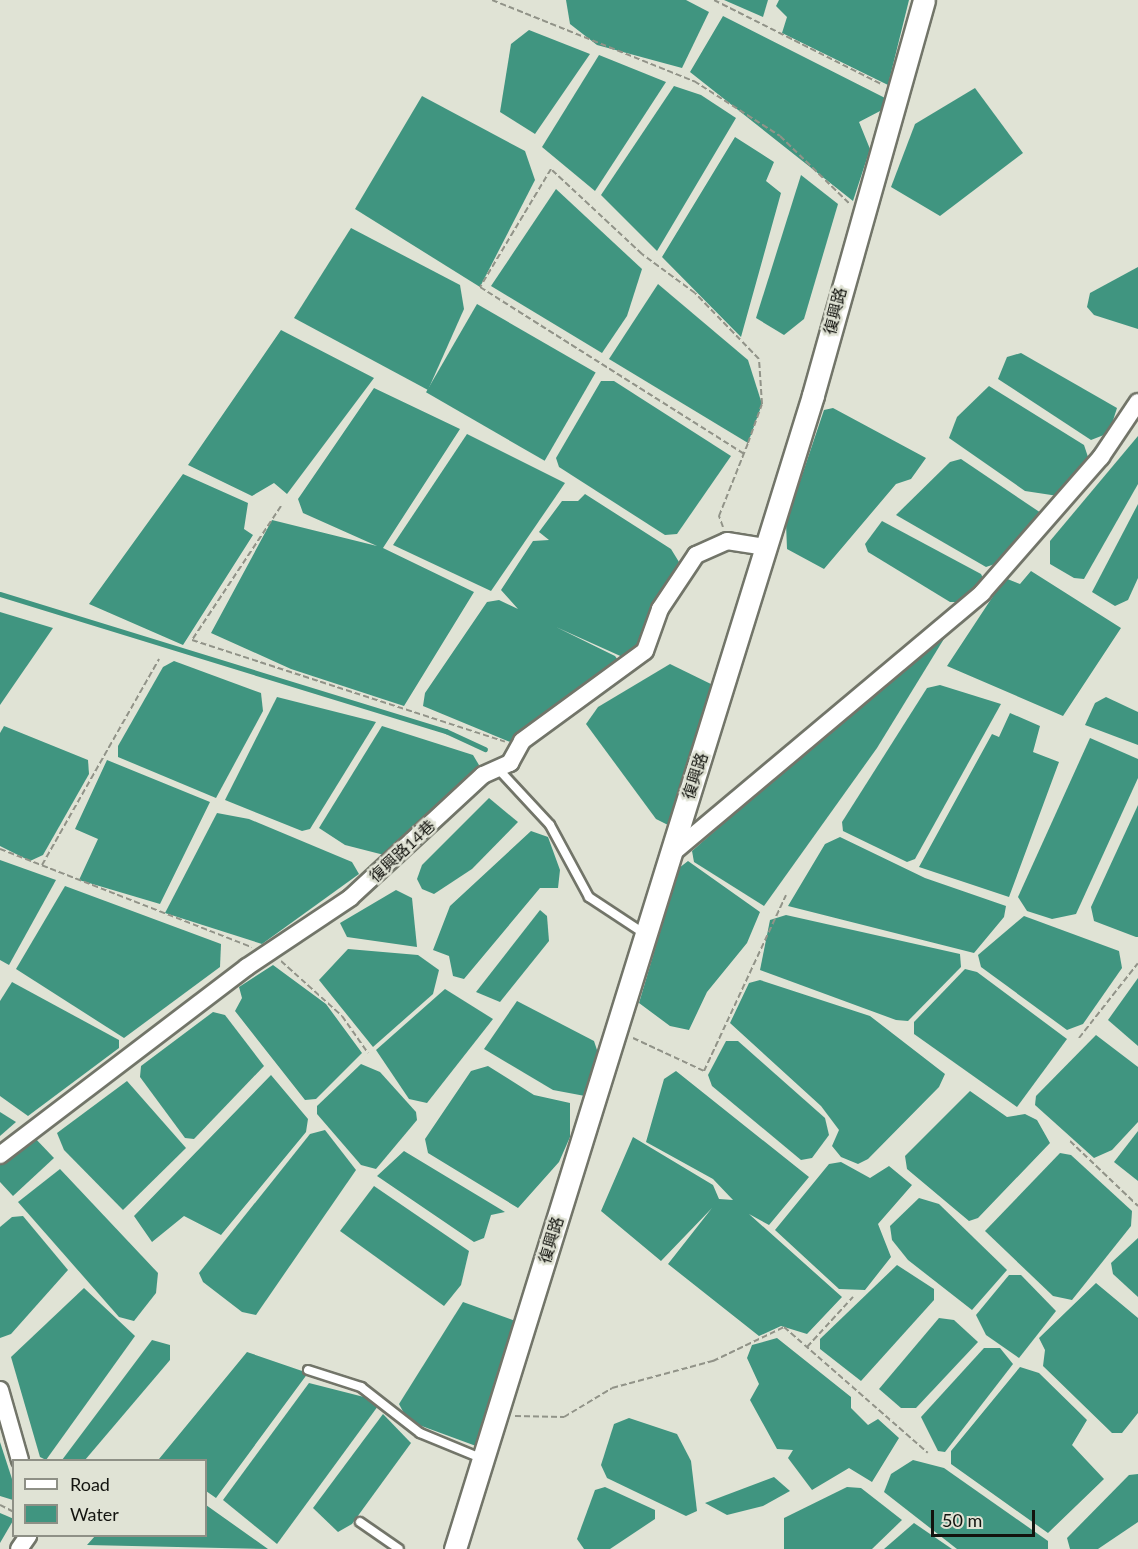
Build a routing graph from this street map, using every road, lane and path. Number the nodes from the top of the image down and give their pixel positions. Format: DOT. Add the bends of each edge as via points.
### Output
graph roads {
  1 [pos="492,0"];
  2 [pos="714,0"];
  3 [pos="924,0"];
  4 [pos="896,92"];
  5 [pos="860,213"];
  6 [pos="1138,402"];
  7 [pos="744,454"];
  8 [pos="281,506"];
  9 [pos="727,541"];
  10 [pos="765,547"];
  11 [pos="159,659"];
  12 [pos="516,747"];
  13 [pos="501,772"];
  14 [pos="0,849"];
  15 [pos="669,856"];
  16 [pos="42,865"];
  17 [pos="786,895"];
  18 [pos="645,934"];
  19 [pos="268,953"];
  20 [pos="1138,963"];
  21 [pos="617,1030"];
  22 [pos="1079,1038"];
  23 [pos="368,1053"];
  24 [pos="1070,1141"];
  25 [pos="0,1155"];
  26 [pos="1138,1206"];
  27 [pos="853,1297"];
  28 [pos="807,1347"];
  29 [pos="308,1370"];
  30 [pos="0,1390"];
  31 [pos="497,1415"];
  32 [pos="928,1453"];
  33 [pos="19,1459"];
  34 [pos="484,1459"];
  35 [pos="360,1522"];
  36 [pos="399,1549"];
  37 [pos="455,1549"];
  1 -- 5 [label="path" via="694,81 780,136"];
  2 -- 4 [label="path"];
  3 -- 4 [label="street, 復興路"];
  4 -- 5 [label="street, 復興路"];
  5 -- 10 [label="street, 復興路" via="813,394"];
  6 -- 15 [label="street" via="1086,475 982,593"];
  7 -- 7 [label="path" via="762,405 759,359 752,347 551,169 480,287"];
  7 -- 9 [label="path" via="720,516"];
  8 -- 12 [label="path" via="192,640"];
  9 -- 10 [label="street"];
  9 -- 12 [label="street" via="711,544 682,573 645,651"];
  10 -- 15 [label="street, 復興路"];
  11 -- 16 [label="path"];
  12 -- 13 [label="street"];
  13 -- 18 [label="lane" via="550,825 589,897"];
  13 -- 19 [label="street, 復興路14巷" via="483,774 350,898"];
  14 -- 16 [label="path"];
  15 -- 18 [label="street, 復興路"];
  16 -- 19 [label="path"];
  17 -- 21 [label="path" via="704,1071"];
  18 -- 21 [label="street, 復興路"];
  19 -- 23 [label="path" via="302,974"];
  19 -- 25 [label="street, 復興路14巷"];
  20 -- 22 [label="path"];
  21 -- 31 [label="street, 復興路"];
  24 -- 26 [label="path"];
  27 -- 28 [label="path"];
  28 -- 31 [label="path" via="784,1327 713,1361 612,1388 564,1417"];
  28 -- 32 [label="path"];
  29 -- 34 [label="lane" via="361,1387 420,1433"];
  30 -- 33 [label="street"];
  31 -- 34 [label="street, 復興路"];
  34 -- 37 [label="street, 復興路"];
  35 -- 36 [label="lane"];
}
